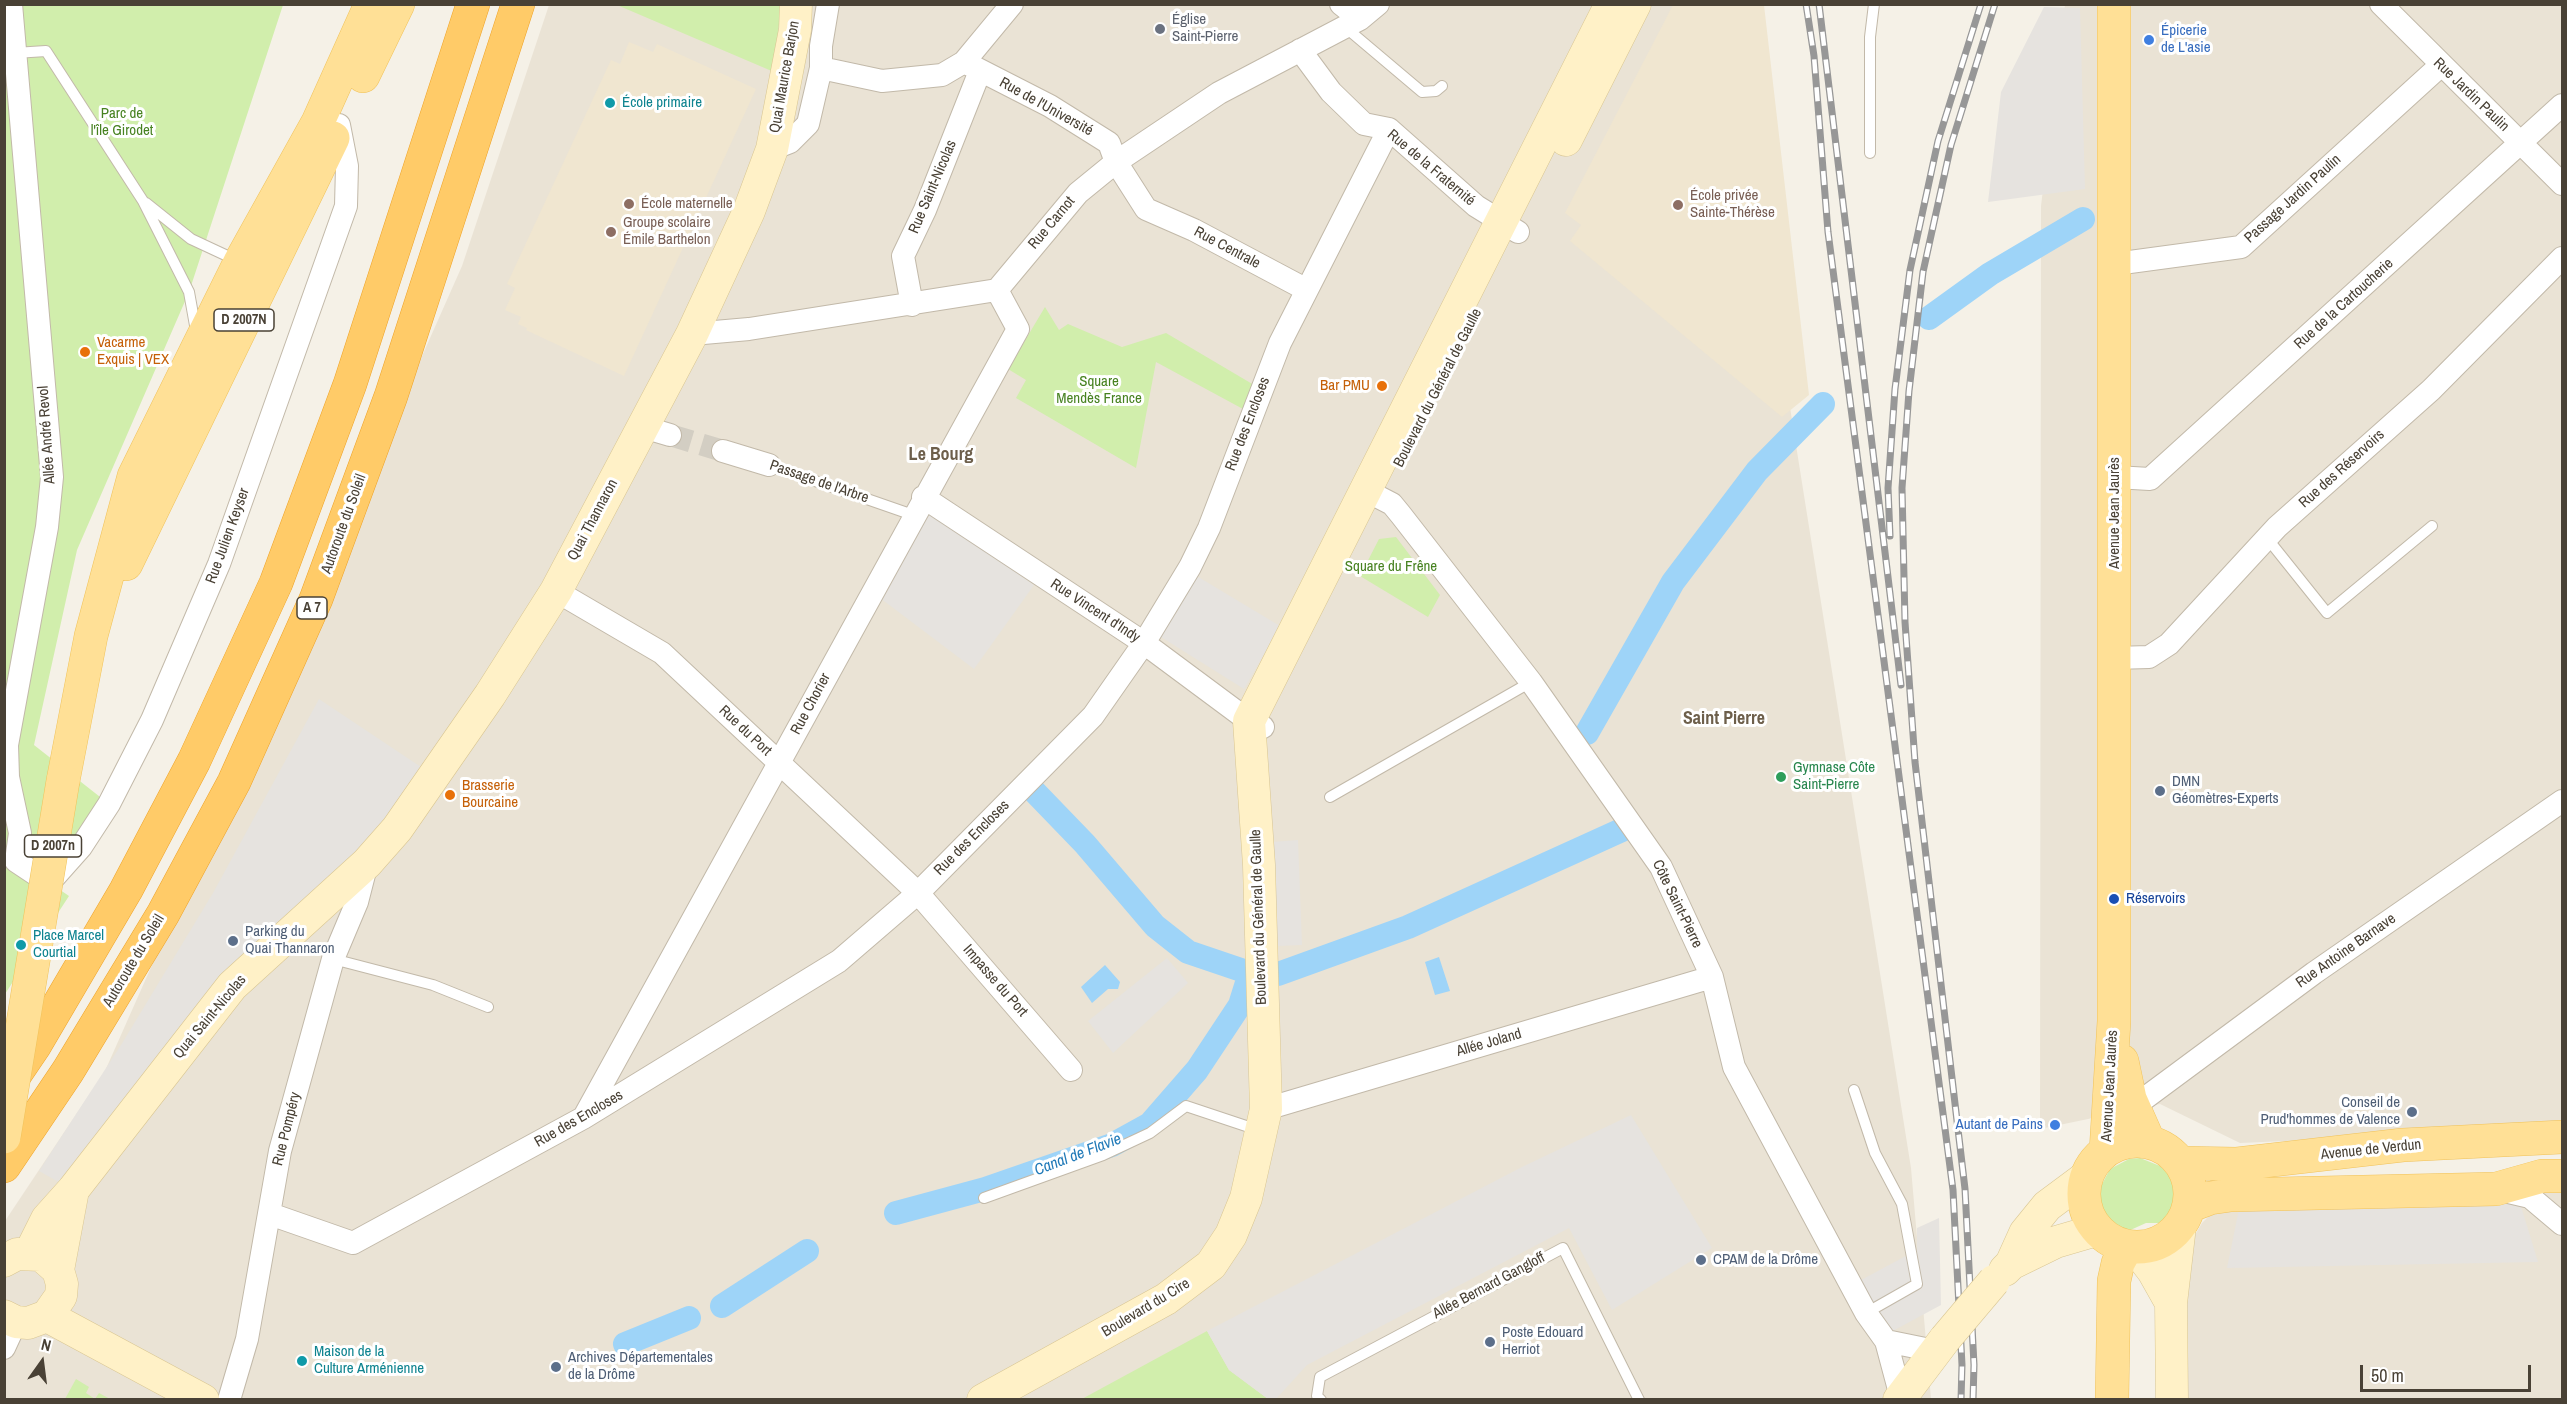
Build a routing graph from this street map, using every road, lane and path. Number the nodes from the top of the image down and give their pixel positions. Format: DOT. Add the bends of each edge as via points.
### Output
graph roads {
  1 [pos="11,4"];
  2 [pos="371,4"];
  3 [pos="398,4"];
  4 [pos="472,4"];
  5 [pos="518,4"];
  6 [pos="796,4"];
  7 [pos="828,4"];
  8 [pos="1012,4"];
  9 [pos="1341,4"];
  10 [pos="1378,4"];
  11 [pos="1611,4"];
  12 [pos="1635,4"];
  13 [pos="1874,4"];
  14 [pos="2114,4"];
  15 [pos="2381,4"];
  16 [pos="1353,23"];
  17 [pos="1300,50"];
  18 [pos="15,53"];
  19 [pos="972,66"];
  20 [pos="2440,66"];
  21 [pos="821,68"];
  22 [pos="1442,86"];
  23 [pos="2562,105"];
  24 [pos="339,125"];
  25 [pos="1389,129"];
  26 [pos="2521,144"];
  27 [pos="772,149"];
  28 [pos="1870,153"];
  29 [pos="1116,162"];
  30 [pos="2562,184"];
  31 [pos="143,201"];
  32 [pos="1146,209"];
  33 [pos="1509,228"];
  34 [pos="2562,258"];
  35 [pos="240,262"];
  36 [pos="2115,264"];
  37 [pos="997,290"];
  38 [pos="1307,290"];
  39 [pos="255,297"];
  40 [pos="912,305"];
  41 [pos="692,334"];
  42 [pos="199,345"];
  43 [pos="723,451"];
  44 [pos="769,465"];
  45 [pos="2115,477"];
  46 [pos="1373,494"];
  47 [pos="918,506"];
  48 [pos="2432,526"];
  49 [pos="2267,538"];
  50 [pos="556,591"];
  51 [pos="91,636"];
  52 [pos="1144,643"];
  53 [pos="2114,658"];
  54 [pos="1531,682"];
  55 [pos="1256,724"];
  56 [pos="779,763"];
  57 [pos="1330,797"];
  58 [pos="2562,801"];
  59 [pos="16,861"];
  60 [pos="367,863"];
  61 [pos="918,893"];
  62 [pos="333,959"];
  63 [pos="1712,977"];
  64 [pos="488,1007"];
  65 [pos="2114,1021"];
  66 [pos="1263,1059"];
  67 [pos="1071,1070"];
  68 [pos="4,1089"];
  69 [pos="1854,1090"];
  70 [pos="2133,1107"];
  71 [pos="583,1119"];
  72 [pos="1264,1120"];
  73 [pos="4,1137"];
  74 [pos="2562,1137"];
  75 [pos="2149,1142"];
  76 [pos="2106,1150"];
  77 [pos="2181,1163"];
  78 [pos="4,1166"];
  79 [pos="2562,1176"];
  80 [pos="2086,1177"];
  81 [pos="2496,1189"];
  82 [pos="73,1190"];
  83 [pos="984,1198"];
  84 [pos="270,1214"];
  85 [pos="2185,1216"];
  86 [pos="2562,1224"];
  87 [pos="2097,1230"];
  88 [pos="2127,1247"];
  89 [pos="17,1257"];
  90 [pos="2002,1273"];
  91 [pos="55,1294"];
  92 [pos="2171,1303"];
  93 [pos="1866,1313"];
  94 [pos="8,1329"];
  95 [pos="1886,1341"];
  96 [pos="1931,1357"];
  97 [pos="1900,1398"];
  98 [pos="203,1400"];
  99 [pos="229,1400"];
  100 [pos="983,1400"];
  101 [pos="1321,1400"];
  102 [pos="1639,1400"];
  103 [pos="2112,1400"];
  104 [pos="2172,1400"];
  1 -- 18 [label="street, Allée André Revol"];
  2 -- 35 [label="main road, D 2007N" via="318,122"];
  3 -- 24 [label="main road, D 2007N"];
  4 -- 68 [label="highway" via="350,384 276,583 194,761 136,870 35,1045"];
  5 -- 78 [label="highway, Autoroute du Soleil / A 7" via="391,396 316,599 234,782 163,914 68,1071"];
  6 -- 27 [label="street, Quai Maurice Barjon" via="795,30"];
  7 -- 21 [label="street"];
  8 -- 19 [label="street"];
  9 -- 16 [label="street"];
  10 -- 16 [label="street, Rue Carnot"];
  11 -- 33 [label="street, Boulevard du Général de Gaulle"];
  12 -- 33 [label="street, Boulevard du Général de Gaulle"];
  13 -- 28 [label="lane" via="1870,37"];
  14 -- 36 [label="main road, Avenue Jean Jaurès"];
  15 -- 20 [label="street, Rue Jardin Paulin"];
  16 -- 17 [label="street, Rue Carnot"];
  16 -- 22 [label="lane" via="1422,92 1436,91"];
  17 -- 25 [label="street, Rue de la Fraternité" via="1332,92 1364,124"];
  17 -- 29 [label="street, Rue Carnot" via="1219,93"];
  18 -- 31 [label="lane" via="46,51"];
  18 -- 59 [label="street, Allée André Revol" via="52,477 47,528 7,745 8,777 20,833"];
  19 -- 21 [label="street" via="942,75 882,81"];
  19 -- 29 [label="street, Rue de l'Université" via="1050,106 1109,143"];
  19 -- 40 [label="street, Rue Saint-Nicolas" via="925,210 903,256"];
  20 -- 26 [label="street, Rue Jardin Paulin"];
  20 -- 36 [label="street, Passage Jardin Paulin" via="2241,248"];
  21 -- 27 [label="street" via="808,124 790,142"];
  23 -- 26 [label="street, Rue de la Cartoucherie"];
  24 -- 39 [label="main road, D 2007N"];
  24 -- 59 [label="street, Rue Julien Keyser" via="347,166 346,206 219,564 152,720 109,804 81,847 49,883"];
  25 -- 33 [label="street, Rue de la Fraternité"];
  25 -- 38 [label="street, Rue des Encloses"];
  26 -- 30 [label="street, Rue Jardin Paulin"];
  26 -- 45 [label="street, Rue de la Cartoucherie" via="2150,479"];
  27 -- 41 [label="street, Quai Thannaron" via="749,211"];
  29 -- 32 [label="street, Rue de l'Université"];
  29 -- 37 [label="street, Rue Carnot" via="1078,193"];
  31 -- 35 [label="lane" via="191,239"];
  31 -- 42 [label="lane" via="189,292"];
  32 -- 38 [label="street, Rue Centrale"];
  33 -- 46 [label="street, Boulevard du Général de Gaulle"];
  34 -- 49 [label="street, Rue des Réservoirs" via="2431,390"];
  35 -- 39 [label="lane"];
  35 -- 42 [label="main road, D 2007N"];
  36 -- 45 [label="main road, Avenue Jean Jaurès"];
  37 -- 40 [label="street"];
  37 -- 47 [label="street, Rue Chorier" via="1018,329"];
  38 -- 52 [label="street, Rue des Encloses" via="1280,343 1209,528"];
  39 -- 51 [label="main road, D 2007N"];
  40 -- 41 [label="street"];
  41 -- 50 [label="street, Quai Thannaron" via="656,431"];
  42 -- 51 [label="main road, D 2007N" via="134,476"];
  43 -- 44 [label="street, Passage de l'Arbre"];
  44 -- 47 [label="lane, Passage de l'Arbre"];
  45 -- 53 [label="main road, Avenue Jean Jaurès"];
  46 -- 54 [label="street, Côte Saint-Pierre" via="1392,504"];
  46 -- 55 [label="street, Boulevard du Général de Gaulle"];
  47 -- 52 [label="street, Rue Vincent d'Indy"];
  47 -- 56 [label="street, Rue Chorier"];
  48 -- 49 [label="lane" via="2327,613"];
  49 -- 53 [label="street, Rue des Réservoirs" via="2169,644 2149,657"];
  50 -- 56 [label="street, Rue du Port" via="662,653"];
  50 -- 60 [label="street, Quai Thannaron" via="397,829"];
  51 -- 73 [label="main road, D 2007n, bridge"];
  52 -- 55 [label="street, Rue Vincent d'Indy"];
  52 -- 61 [label="street, Rue des Encloses" via="1093,716"];
  53 -- 65 [label="main road, Avenue Jean Jaurès"];
  54 -- 57 [label="lane"];
  54 -- 63 [label="street, Côte Saint-Pierre" via="1661,867"];
  55 -- 66 [label="street, Boulevard du Général de Gaulle" via="1254,776"];
  56 -- 61 [label="street, Rue du Port"];
  56 -- 71 [label="street, Rue Chorier"];
  58 -- 70 [label="street, Rue Antoine Barnave" via="2314,973"];
  60 -- 62 [label="street, Rue Pompéry" via="357,902"];
  60 -- 82 [label="street, Quai Saint-Nicolas" via="232,986"];
  61 -- 67 [label="street, Impasse du Port"];
  61 -- 71 [label="street, Rue des Encloses" via="839,961"];
  62 -- 64 [label="lane" via="434,985"];
  62 -- 84 [label="street, Rue Pompéry" via="280,1151"];
  63 -- 72 [label="street, Allée Joland"];
  63 -- 93 [label="street, Côte Saint-Pierre" via="1734,1067"];
  65 -- 70 [label="main road, Avenue Jean Jaurès"];
  65 -- 76 [label="main road, Avenue Jean Jaurès"];
  66 -- 72 [label="street, Boulevard du Cire"];
  69 -- 93 [label="lane" via="1875,1153 1902,1204 1917,1284"];
  70 -- 75 [label="main road, Avenue Jean Jaurès"];
  71 -- 84 [label="street, Rue des Encloses" via="353,1243"];
  72 -- 83 [label="lane" via="1186,1106 1150,1133 1103,1155"];
  72 -- 100 [label="street, Boulevard du Cire" via="1246,1198 1231,1235 1211,1265 1166,1299"];
  74 -- 77 [label="main road, Avenue de Verdun" via="2403,1145 2237,1164"];
  75 -- 76 [label="main road" via="2128,1142"];
  75 -- 77 [label="main road"];
  76 -- 80 [label="main road"];
  77 -- 85 [label="main road" via="2190,1191"];
  79 -- 81 [label="main road" via="2542,1176"];
  80 -- 87 [label="main road" via="2084,1205"];
  80 -- 90 [label="street" via="2047,1206 2025,1233"];
  81 -- 85 [label="main road" via="2231,1195 2210,1198"];
  81 -- 86 [label="street" via="2530,1197"];
  82 -- 89 [label="street, Quai Saint-Nicolas"];
  82 -- 91 [label="street, Quai Saint-Nicolas"];
  84 -- 99 [label="street, Rue Pompéry" via="247,1339"];
  85 -- 88 [label="main road" via="2170,1237 2157,1244"];
  85 -- 92 [label="street"];
  87 -- 88 [label="main road"];
  87 -- 90 [label="street" via="2056,1242"];
  88 -- 92 [label="street" via="2143,1258"];
  88 -- 103 [label="main road" via="2114,1281"];
  89 -- 91 [label="street" via="41,1255"];
  90 -- 96 [label="street, bridge"];
  91 -- 94 [label="street" via="28,1323"];
  91 -- 98 [label="street" via="140,1365"];
  92 -- 104 [label="street"];
  93 -- 95 [label="street, Côte Saint-Pierre"];
  95 -- 96 [label="street"];
  95 -- 97 [label="street, Côte Saint-Pierre"];
  96 -- 97 [label="street"];
  101 -- 102 [label="lane, Allée Bernard Gangloff" via="1316,1386 1320,1377 1563,1248"];
}
